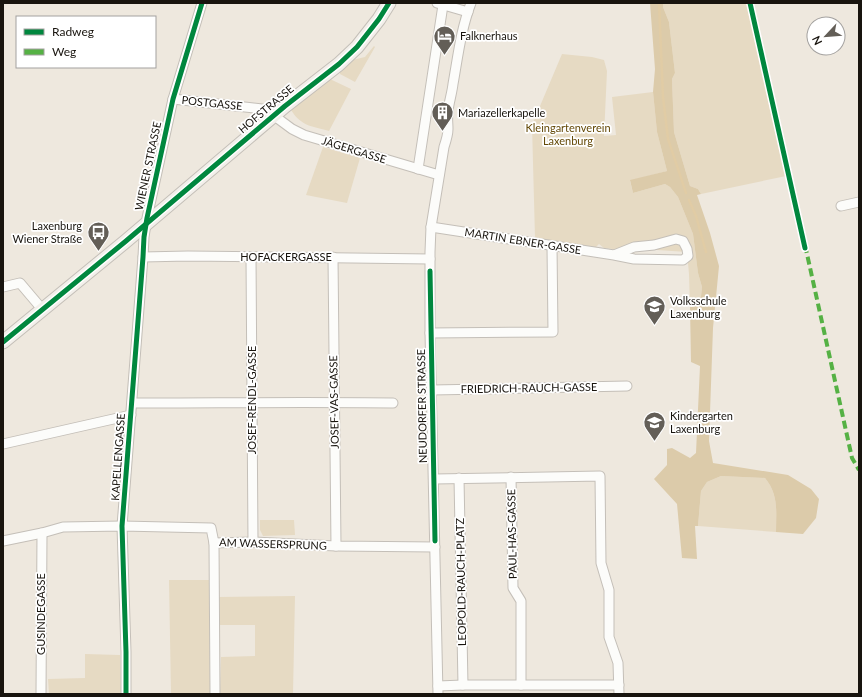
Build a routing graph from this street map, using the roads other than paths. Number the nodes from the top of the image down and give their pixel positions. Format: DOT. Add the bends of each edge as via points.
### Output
graph roads {
  1 [pos="202,3"];
  2 [pos="389,3"];
  3 [pos="440,4"];
  4 [pos="469,7"];
  5 [pos="173,99"];
  6 [pos="273,116"];
  7 [pos="418,169"];
  8 [pos="439,176"];
  9 [pos="859,202"];
  10 [pos="841,206"];
  11 [pos="146,223"];
  12 [pos="431,227"];
  13 [pos="552,246"];
  14 [pos="614,255"];
  15 [pos="143,257"];
  16 [pos="251,257"];
  17 [pos="333,257"];
  18 [pos="430,259"];
  19 [pos="3,287"];
  20 [pos="42,309"];
  21 [pos="430,333"];
  22 [pos="3,342"];
  23 [pos="627,386"];
  24 [pos="432,390"];
  25 [pos="334,402"];
  26 [pos="132,403"];
  27 [pos="252,403"];
  28 [pos="392,403"];
  29 [pos="131,415"];
  30 [pos="3,444"];
  31 [pos="511,477"];
  32 [pos="459,478"];
  33 [pos="434,479"];
  34 [pos="122,526"];
  35 [pos="42,533"];
  36 [pos="3,541"];
  37 [pos="253,542"];
  38 [pos="214,543"];
  39 [pos="336,546"];
  40 [pos="435,547"];
  41 [pos="463,685"];
  42 [pos="521,685"];
  43 [pos="619,689"];
  44 [pos="438,690"];
  45 [pos="41,694"];
  46 [pos="126,694"];
  47 [pos="215,694"];
  1 -- 5 [label="street, WIENER STRASSE"];
  2 -- 6 [label="main road, HOFSTRASSE" via="357,47"];
  3 -- 4 [label="street"];
  3 -- 7 [label="street"];
  4 -- 8 [label="street, NEUDORFER STRASSE" via="458,50 447,116 448,131"];
  5 -- 6 [label="street, POSTGASSE" via="262,108"];
  5 -- 11 [label="street, WIENER STRASSE"];
  6 -- 7 [label="street, JÄGERGASSE" via="304,135"];
  6 -- 11 [label="main road, HOFSTRASSE"];
  7 -- 8 [label="street, JÄGERGASSE"];
  8 -- 12 [label="street, NEUDORFER STRASSE"];
  9 -- 10 [label="street"];
  11 -- 15 [label="street, KAPELLENGASSE"];
  11 -- 20 [label="main road, WIENER STRASSE"];
  12 -- 13 [label="street, MARTIN EBNER-GASSE"];
  12 -- 18 [label="street, NEUDORFER STRASSE"];
  13 -- 14 [label="street, MARTIN EBNER-GASSE"];
  13 -- 21 [label="street" via="553,332"];
  14 -- 14 [label="street, MARTIN EBNER-GASSE" via="634,247 676,239 683,241 688,256 683,260 634,259"];
  15 -- 16 [label="street, HOFACKERGASSE"];
  15 -- 26 [label="street, KAPELLENGASSE"];
  16 -- 17 [label="street, HOFACKERGASSE"];
  16 -- 27 [label="street, JOSEF-RENDL-GASSE"];
  17 -- 18 [label="street, HOFACKERGASSE"];
  17 -- 25 [label="street, JOSEF-VAS-GASSE"];
  18 -- 21 [label="street, NEUDORFER STRASSE"];
  19 -- 20 [label="street" via="20,283"];
  20 -- 22 [label="main road, WIENER STRASSE"];
  21 -- 24 [label="street, NEUDORFER STRASSE"];
  23 -- 24 [label="street, FRIEDRICH-RAUCH-GASSE"];
  24 -- 33 [label="street, NEUDORFER STRASSE"];
  25 -- 27 [label="street"];
  25 -- 28 [label="street"];
  25 -- 39 [label="street, JOSEF-VAS-GASSE"];
  26 -- 27 [label="street"];
  26 -- 29 [label="street, KAPELLENGASSE"];
  27 -- 37 [label="street, JOSEF-RENDL-GASSE"];
  29 -- 30 [label="street"];
  29 -- 34 [label="street, KAPELLENGASSE"];
  31 -- 32 [label="street"];
  31 -- 42 [label="street, PAUL-HAS-GASSE" via="513,588 520,601"];
  31 -- 43 [label="street" via="600,476 601,563 609,590 609,637 618,663"];
  32 -- 33 [label="street"];
  32 -- 41 [label="street, LEOPOLD-RAUCH-PLATZ"];
  33 -- 40 [label="street, NEUDORFER STRASSE"];
  34 -- 35 [label="street, AM WASSERSPRUNG" via="63,527"];
  34 -- 38 [label="street, AM WASSERSPRUNG" via="211,528"];
  34 -- 46 [label="street, KAPELLENGASSE"];
  35 -- 36 [label="street, AM WASSERSPRUNG"];
  35 -- 45 [label="street, GUSINDEGASSE"];
  37 -- 38 [label="street, AM WASSERSPRUNG"];
  37 -- 39 [label="street, AM WASSERSPRUNG"];
  38 -- 47 [label="street"];
  39 -- 40 [label="street, AM WASSERSPRUNG"];
  40 -- 44 [label="street, NEUDORFER STRASSE"];
  41 -- 42 [label="street"];
  41 -- 44 [label="street"];
  42 -- 43 [label="street"];
}
